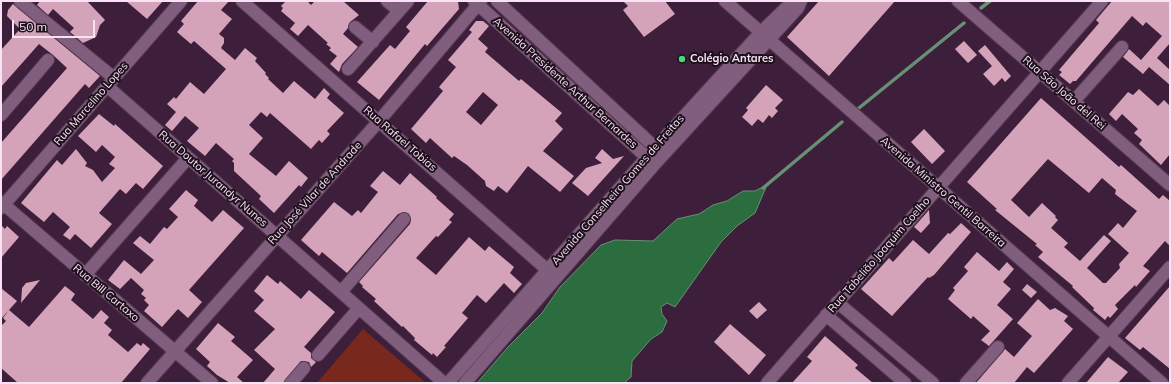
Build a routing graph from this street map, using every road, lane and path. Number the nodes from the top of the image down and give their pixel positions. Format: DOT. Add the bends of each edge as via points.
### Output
graph roads {
  1 [pos="20,1"];
  2 [pos="181,1"];
  3 [pos="242,1"];
  4 [pos="387,1"];
  5 [pos="408,1"];
  6 [pos="497,1"];
  7 [pos="725,1"];
  8 [pos="793,1"];
  9 [pos="801,1"];
  10 [pos="958,1"];
  11 [pos="1102,1"];
  12 [pos="478,2"];
  13 [pos="399,11"];
  14 [pos="355,27"];
  15 [pos="765,36"];
  16 [pos="373,42"];
  17 [pos="1122,47"];
  18 [pos="48,60"];
  19 [pos="348,69"];
  20 [pos="1040,71"];
  21 [pos="111,82"];
  22 [pos="1074,101"];
  23 [pos="1,116"];
  24 [pos="379,121"];
  25 [pos="659,151"];
  26 [pos="188,158"];
  27 [pos="651,161"];
  28 [pos="1170,185"];
  29 [pos="937,188"];
  30 [pos="2,205"];
  31 [pos="404,219"];
  32 [pos="278,236"];
  33 [pos="1170,267"];
  34 [pos="548,270"];
  35 [pos="85,275"];
  36 [pos="557,279"];
  37 [pos="341,292"];
  38 [pos="837,302"];
  39 [pos="359,308"];
  40 [pos="826,316"];
  41 [pos="1109,335"];
  42 [pos="998,347"];
  43 [pos="175,351"];
  44 [pos="318,354"];
  45 [pos="304,368"];
  46 [pos="147,383"];
  47 [pos="212,383"];
  48 [pos="291,383"];
  49 [pos="444,383"];
  50 [pos="448,383"];
  51 [pos="465,383"];
  52 [pos="767,383"];
  53 [pos="905,383"];
  54 [pos="933,383"];
  55 [pos="966,383"];
  56 [pos="1068,383"];
  57 [pos="1162,383"];
  1 -- 21 [label="street, Rua Doutor Jurandyr Nunes"];
  2 -- 21 [label="street, Rua Marcelino Lopes"];
  3 -- 24 [label="street, Rua Rafael Tobias"];
  4 -- 13 [label="street"];
  5 -- 13 [label="street"];
  6 -- 25 [label="street, Avenida Presidente Arthur Bernardes"];
  7 -- 15 [label="street, Avenida Ministro Gentil Barreira"];
  8 -- 15 [label="street, Avenida Conselheiro Gomes de Freitas"];
  9 -- 15 [label="street, Avenida Conselheiro Gomes de Freitas" via="798,8"];
  10 -- 20 [label="street, Rua São João del Rei"];
  11 -- 20 [label="street, Rua Tabelião Joaquim Coelho"];
  12 -- 24 [label="street, Rua José Vilar de Andrade"];
  12 -- 27 [label="street, Avenida Presidente Arthur Bernardes"];
  13 -- 16 [label="street"];
  14 -- 16 [label="street"];
  15 -- 25 [label="street, Avenida Conselheiro Gomes de Freitas"];
  15 -- 29 [label="street, Avenida Ministro Gentil Barreira"];
  16 -- 19 [label="street"];
  17 -- 22 [label="street"];
  18 -- 23 [label="street"];
  20 -- 22 [label="street, Rua São João del Rei"];
  20 -- 29 [label="street, Rua Tabelião Joaquim Coelho"];
  21 -- 26 [label="street, Rua Doutor Jurandyr Nunes"];
  21 -- 30 [label="street, Rua Marcelino Lopes"];
  22 -- 28 [label="street, Rua São João del Rei"];
  24 -- 32 [label="street, Rua José Vilar de Andrade"];
  24 -- 34 [label="street, Rua Rafael Tobias"];
  25 -- 27 [label="street, Avenida Conselheiro Gomes de Freitas"];
  26 -- 32 [label="street, Rua Doutor Jurandyr Nunes"];
  26 -- 35 [label="street"];
  27 -- 34 [label="street, Avenida Conselheiro Gomes de Freitas"];
  27 -- 36 [label="street, Avenida Conselheiro Gomes de Freitas"];
  29 -- 38 [label="street, Rua Tabelião Joaquim Coelho"];
  29 -- 41 [label="street, Avenida Ministro Gentil Barreira" via="995,229"];
  30 -- 35 [label="street, Rua Bill Cartaxo"];
  31 -- 37 [label="street"];
  32 -- 37 [label="street, Rua Doutor Jurandyr Nunes"];
  32 -- 43 [label="street, Rua José Vilar de Andrade"];
  33 -- 41 [label="street"];
  34 -- 36 [label="street, Rua Rafael Tobias"];
  34 -- 50 [label="street, Avenida Conselheiro Gomes de Freitas"];
  35 -- 43 [label="street, Rua Bill Cartaxo"];
  36 -- 51 [label="street, Avenida Conselheiro Gomes de Freitas"];
  37 -- 39 [label="street, Rua Doutor Jurandyr Nunes"];
  38 -- 40 [label="street, Rua Tabelião Joaquim Coelho"];
  38 -- 54 [label="street"];
  39 -- 44 [label="street"];
  39 -- 49 [label="street, Rua Doutor Jurandyr Nunes"];
  40 -- 52 [label="street, Rua Tabelião Joaquim Coelho"];
  40 -- 53 [label="street"];
  41 -- 56 [label="street"];
  41 -- 57 [label="street, Avenida Ministro Gentil Barreira"];
  42 -- 55 [label="street"];
  43 -- 46 [label="street, Rua José Vilar de Andrade"];
  43 -- 47 [label="street, Rua Bill Cartaxo"];
  45 -- 48 [label="street"];
}
